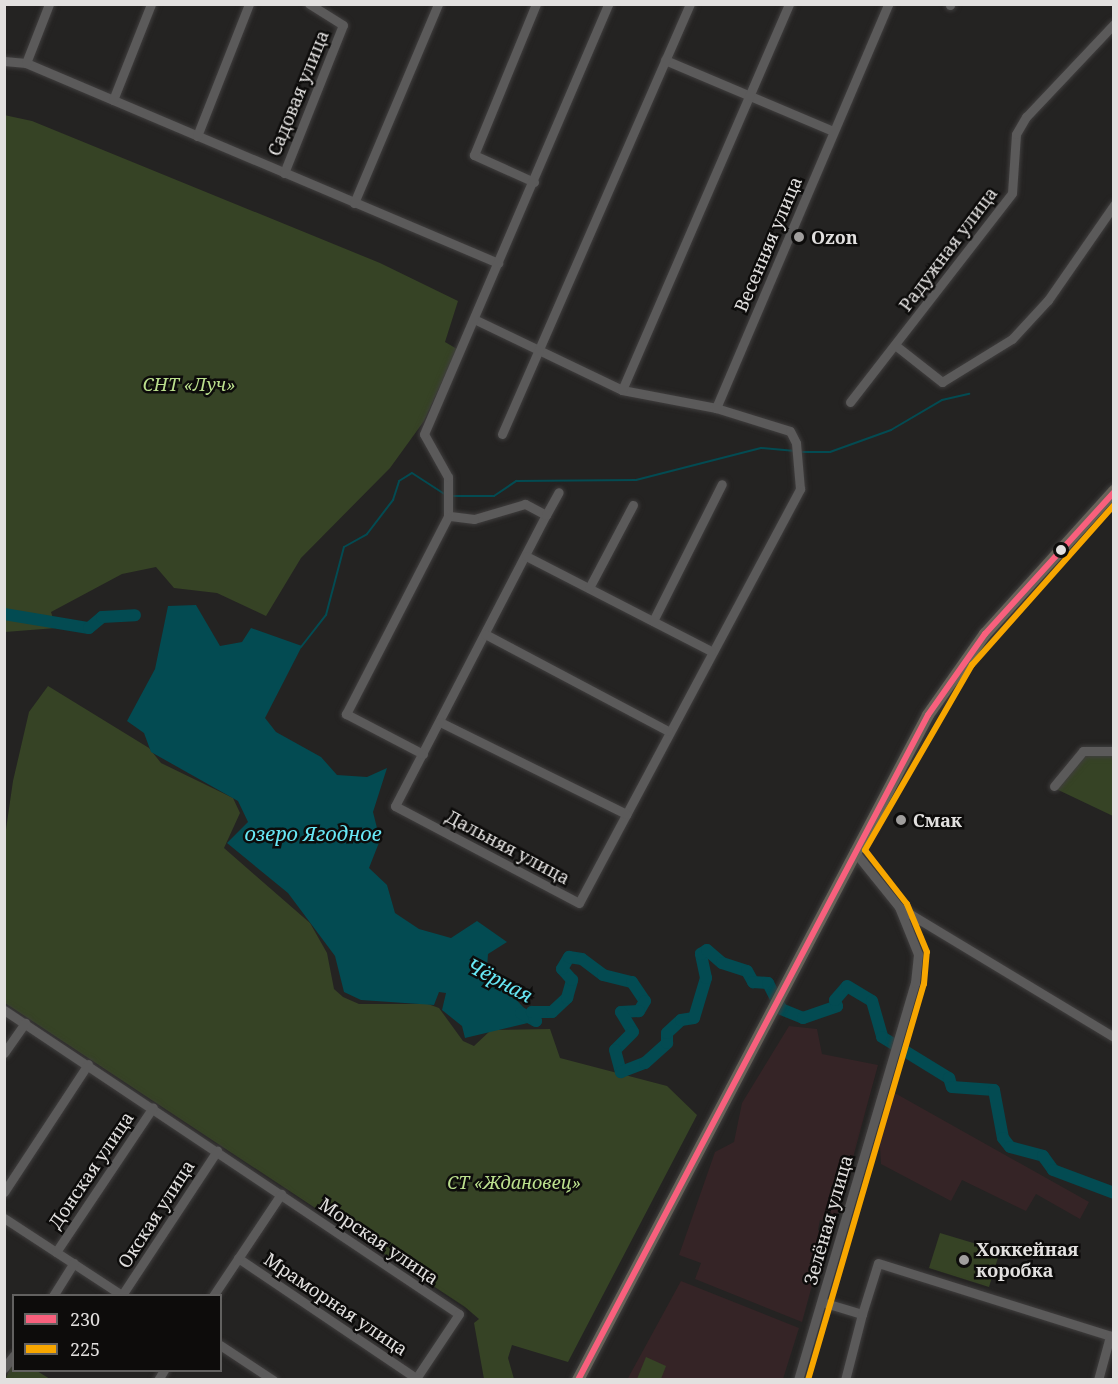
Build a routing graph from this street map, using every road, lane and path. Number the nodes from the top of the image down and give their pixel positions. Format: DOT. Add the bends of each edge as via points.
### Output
graph roads {
  1 [pos="49,4"];
  2 [pos="151,4"];
  3 [pos="249,4"];
  4 [pos="309,4"];
  5 [pos="438,4"];
  6 [pos="536,4"];
  7 [pos="608,4"];
  8 [pos="690,4"];
  9 [pos="789,4"];
  10 [pos="888,4"];
  11 [pos="1113,24"];
  12 [pos="665,60"];
  13 [pos="4,61"];
  14 [pos="26,63"];
  15 [pos="748,94"];
  16 [pos="113,100"];
  17 [pos="833,131"];
  18 [pos="198,136"];
  19 [pos="284,172"];
  20 [pos="534,182"];
  21 [pos="354,202"];
  22 [pos="1113,205"];
  23 [pos="498,263"];
  24 [pos="474,320"];
  25 [pos="895,345"];
  26 [pos="538,348"];
  27 [pos="622,390"];
  28 [pos="850,402"];
  29 [pos="716,408"];
  30 [pos="502,434"];
  31 [pos="722,484"];
  32 [pos="1113,491"];
  33 [pos="559,492"];
  34 [pos="633,504"];
  35 [pos="546,515"];
  36 [pos="448,516"];
  37 [pos="526,556"];
  38 [pos="589,588"];
  39 [pos="653,621"];
  40 [pos="485,634"];
  41 [pos="711,651"];
  42 [pos="440,722"];
  43 [pos="668,731"];
  44 [pos="1113,751"];
  45 [pos="423,754"];
  46 [pos="1054,786"];
  47 [pos="626,814"];
  48 [pos="854,851"];
  49 [pos="898,907"];
  50 [pos="4,1010"];
  51 [pos="25,1023"];
  52 [pos="1113,1037"];
  53 [pos="4,1053"];
  54 [pos="88,1064"];
  55 [pos="153,1107"];
  56 [pos="217,1151"];
  57 [pos="4,1192"];
  58 [pos="281,1194"];
  59 [pos="6,1223"];
  60 [pos="57,1252"];
  61 [pos="238,1258"];
  62 [pos="74,1263"];
  63 [pos="54,1294"];
  64 [pos="121,1294"];
  65 [pos="124,1294"];
  66 [pos="214,1294"];
  67 [pos="822,1302"];
  68 [pos="862,1314"];
  69 [pos="1112,1337"];
  70 [pos="222,1347"];
  71 [pos="416,1379"];
  72 [pos="273,1380"];
  73 [pos="578,1380"];
  74 [pos="798,1380"];
  75 [pos="845,1380"];
  76 [pos="1098,1380"];
  1 -- 14 [label="street"];
  2 -- 16 [label="street"];
  3 -- 18 [label="street"];
  4 -- 19 [label="street, Садовая улица" via="343,25"];
  5 -- 21 [label="street"];
  6 -- 20 [label="street" via="474,155"];
  7 -- 20 [label="street"];
  8 -- 12 [label="street"];
  9 -- 15 [label="street"];
  10 -- 17 [label="street, Весенняя улица"];
  11 -- 25 [label="street, Радужная улица" via="1026,117 1016,134 1012,193"];
  12 -- 15 [label="street"];
  12 -- 26 [label="street"];
  13 -- 14 [label="street, Садовая улица"];
  14 -- 16 [label="street, Садовая улица"];
  15 -- 17 [label="street"];
  15 -- 27 [label="street"];
  16 -- 18 [label="street, Садовая улица"];
  17 -- 29 [label="street, Весенняя улица"];
  18 -- 19 [label="street, Садовая улица"];
  19 -- 21 [label="street, Садовая улица"];
  20 -- 23 [label="street"];
  21 -- 23 [label="street, Садовая улица"];
  22 -- 25 [label="street" via="1048,300 1012,339 942,382"];
  23 -- 24 [label="street"];
  24 -- 26 [label="street"];
  24 -- 36 [label="street" via="424,434 451,495"];
  25 -- 28 [label="street, Радужная улица"];
  26 -- 27 [label="street"];
  26 -- 30 [label="street"];
  27 -- 29 [label="street"];
  29 -- 41 [label="street, Дальняя улица" via="790,431 796,443 800,489"];
  31 -- 39 [label="street"];
  32 -- 48 [label="main road" via="965,660"];
  33 -- 35 [label="street, Дальняя улица"];
  34 -- 38 [label="street"];
  35 -- 36 [label="street" via="525,504 474,519"];
  35 -- 37 [label="street, Дальняя улица"];
  36 -- 45 [label="street" via="346,714"];
  37 -- 38 [label="street"];
  37 -- 40 [label="street, Дальняя улица"];
  38 -- 39 [label="street"];
  39 -- 41 [label="street"];
  40 -- 42 [label="street, Дальняя улица"];
  40 -- 43 [label="street"];
  41 -- 43 [label="street, Дальняя улица"];
  42 -- 45 [label="street, Дальняя улица"];
  42 -- 47 [label="street"];
  43 -- 47 [label="street, Дальняя улица"];
  44 -- 46 [label="street" via="1083,751"];
  45 -- 47 [label="street, Дальняя улица" via="395,806 579,903"];
  48 -- 49 [label="street"];
  48 -- 73 [label="main road"];
  49 -- 52 [label="street"];
  49 -- 67 [label="street, Зелёная улица" via="918,954"];
  50 -- 51 [label="street, Морская улица"];
  51 -- 53 [label="street"];
  51 -- 54 [label="street, Морская улица"];
  54 -- 55 [label="street, Морская улица"];
  54 -- 57 [label="street"];
  55 -- 56 [label="street, Морская улица"];
  55 -- 60 [label="street, Донская улица"];
  56 -- 58 [label="street, Морская улица"];
  56 -- 65 [label="street, Окская улица"];
  58 -- 61 [label="street"];
  58 -- 71 [label="street, Морская улица" via="459,1314"];
  59 -- 60 [label="street"];
  60 -- 62 [label="street"];
  61 -- 66 [label="street"];
  61 -- 71 [label="street, Мраморная улица"];
  62 -- 63 [label="street"];
  62 -- 64 [label="street"];
  67 -- 68 [label="street"];
  67 -- 74 [label="street, Зелёная улица"];
  68 -- 69 [label="street" via="878,1263"];
  68 -- 75 [label="street"];
  69 -- 76 [label="street"];
  70 -- 72 [label="street"];
}
